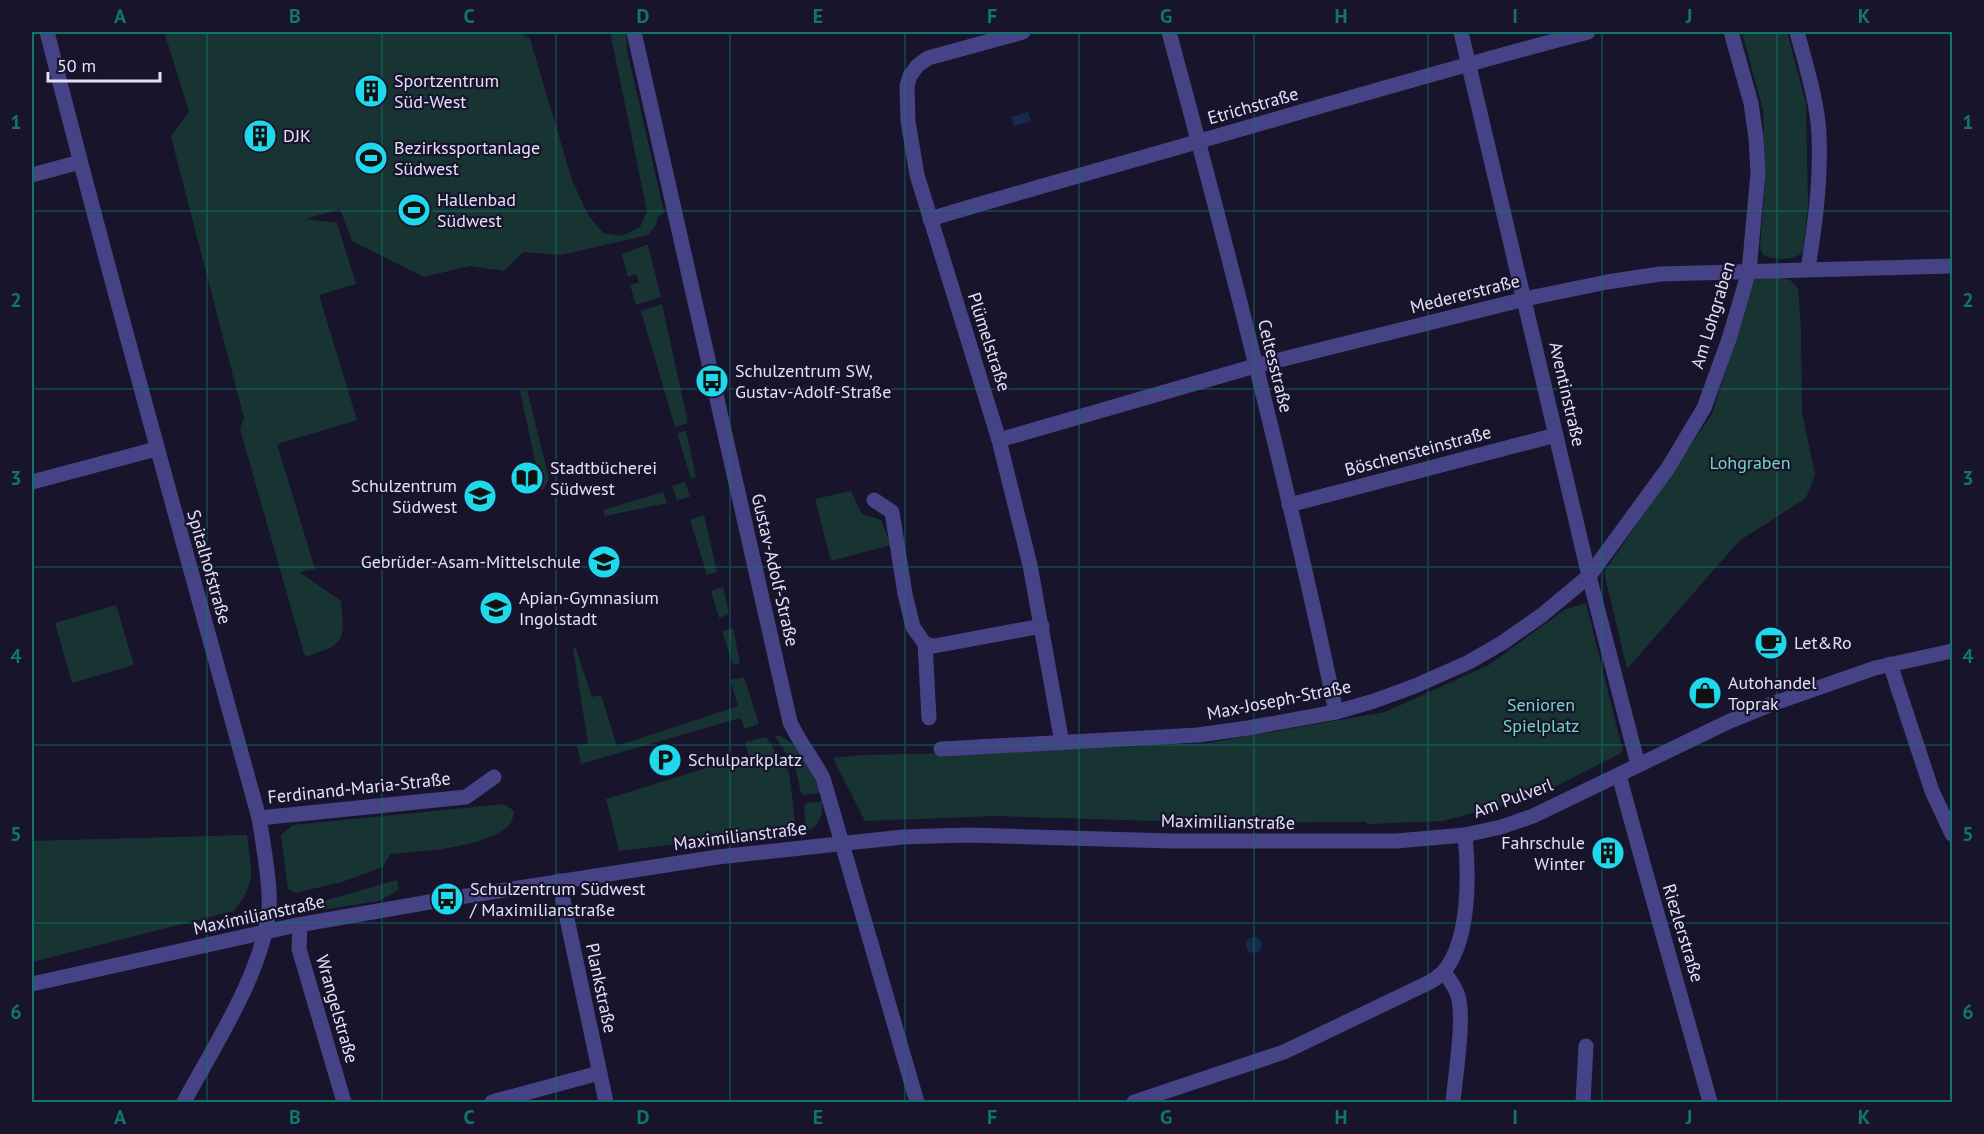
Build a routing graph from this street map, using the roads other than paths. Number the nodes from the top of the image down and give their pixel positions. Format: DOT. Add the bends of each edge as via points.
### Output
graph roads {
  1 [pos="47,32"];
  2 [pos="634,32"];
  3 [pos="1023,32"];
  4 [pos="1169,32"];
  5 [pos="1461,32"];
  6 [pos="1588,32"];
  7 [pos="1731,32"];
  8 [pos="1797,32"];
  9 [pos="1469,63"];
  10 [pos="1199,142"];
  11 [pos="80,162"];
  12 [pos="32,175"];
  13 [pos="930,219"];
  14 [pos="1953,266"];
  15 [pos="1808,269"];
  16 [pos="1749,271"];
  17 [pos="1525,299"];
  18 [pos="1255,366"];
  19 [pos="1556,435"];
  20 [pos="999,440"];
  21 [pos="156,449"];
  22 [pos="32,482"];
  23 [pos="874,501"];
  24 [pos="1289,505"];
  25 [pos="1589,576"];
  26 [pos="1042,626"];
  27 [pos="925,644"];
  28 [pos="1953,651"];
  29 [pos="1890,664"];
  30 [pos="1336,712"];
  31 [pos="928,718"];
  32 [pos="1062,743"];
  33 [pos="941,749"];
  34 [pos="1638,765"];
  35 [pos="1619,775"];
  36 [pos="494,777"];
  37 [pos="259,818"];
  38 [pos="1953,834"];
  39 [pos="1465,835"];
  40 [pos="842,843"];
  41 [pos="559,881"];
  42 [pos="300,925"];
  43 [pos="264,933"];
  44 [pos="1444,972"];
  45 [pos="32,984"];
  46 [pos="1586,1046"];
  47 [pos="599,1073"];
  48 [pos="1151,1100"];
  49 [pos="184,1102"];
  50 [pos="344,1102"];
  51 [pos="492,1102"];
  52 [pos="606,1102"];
  53 [pos="917,1102"];
  54 [pos="1134,1102"];
  55 [pos="1453,1102"];
  56 [pos="1583,1102"];
  57 [pos="1710,1102"];
  1 -- 11 [label="street, Spitalhofstraße"];
  2 -- 40 [label="street, Gustav-Adolf-Straße" via="790,723 823,778"];
  3 -- 13 [label="street, Plümelstraße" via="928,58 910,76 907,99 911,143"];
  4 -- 10 [label="street, Celtesstraße"];
  5 -- 9 [label="street, Aventinstraße"];
  6 -- 9 [label="street, Etrichstraße"];
  7 -- 16 [label="street, Am Lohgraben" via="1751,103 1756,138 1758,173"];
  8 -- 15 [label="street" via="1819,134 1816,218"];
  9 -- 10 [label="street, Etrichstraße"];
  9 -- 17 [label="street, Aventinstraße"];
  10 -- 13 [label="street, Etrichstraße"];
  10 -- 18 [label="street, Celtesstraße"];
  11 -- 12 [label="street"];
  11 -- 21 [label="street, Spitalhofstraße"];
  13 -- 20 [label="street, Plümelstraße"];
  14 -- 15 [label="street, Medererstraße"];
  15 -- 16 [label="street, Medererstraße"];
  16 -- 17 [label="street, Medererstraße" via="1660,274"];
  16 -- 25 [label="street, Am Lohgraben" via="1704,408 1668,468"];
  17 -- 18 [label="street, Medererstraße"];
  17 -- 19 [label="street, Aventinstraße"];
  18 -- 20 [label="street, Medererstraße"];
  18 -- 24 [label="street, Celtesstraße"];
  19 -- 24 [label="street, Böschensteinstraße"];
  19 -- 25 [label="street, Aventinstraße"];
  20 -- 26 [label="street, Plümelstraße"];
  21 -- 22 [label="street"];
  21 -- 37 [label="street, Spitalhofstraße"];
  23 -- 27 [label="street" via="892,512 913,627"];
  24 -- 30 [label="street, Celtesstraße"];
  25 -- 30 [label="street, Max-Joseph-Straße" via="1542,615 1469,662 1415,686"];
  25 -- 34 [label="street, Aventinstraße"];
  26 -- 27 [label="street" via="934,646"];
  26 -- 32 [label="street, Plümelstraße"];
  27 -- 31 [label="street"];
  28 -- 29 [label="street, Am Pulverl"];
  29 -- 34 [label="street, Am Pulverl" via="1772,704"];
  29 -- 38 [label="street" via="1932,790"];
  30 -- 32 [label="street, Max-Joseph-Straße" via="1198,735"];
  32 -- 33 [label="street, Max-Joseph-Straße"];
  34 -- 35 [label="street, Am Pulverl"];
  35 -- 39 [label="street, Am Pulverl" via="1533,816"];
  35 -- 57 [label="street, Riezlerstraße"];
  36 -- 37 [label="street, Ferdinand-Maria-Straße" via="466,797"];
  37 -- 43 [label="street, Spitalhofstraße" via="269,910"];
  39 -- 40 [label="street, Maximilianstraße" via="1360,842 968,836"];
  39 -- 44 [label="street, Am Pulverl" via="1466,895 1461,937"];
  40 -- 41 [label="street, Maximilianstraße"];
  40 -- 53 [label="street, Gustav-Adolf-Straße"];
  41 -- 42 [label="street, Maximilianstraße"];
  41 -- 47 [label="street, Plankstraße"];
  42 -- 43 [label="street, Maximilianstraße"];
  42 -- 50 [label="street, Wrangelstraße" via="299,950"];
  43 -- 45 [label="street, Maximilianstraße"];
  43 -- 49 [label="street, Spitalhofstraße" via="254,972"];
  44 -- 48 [label="street" via="1419,988 1284,1052"];
  44 -- 55 [label="street" via="1454,985 1461,1015"];
  46 -- 56 [label="street"];
  47 -- 51 [label="street"];
  47 -- 52 [label="street, Plankstraße"];
  48 -- 54 [label="street"];
}
